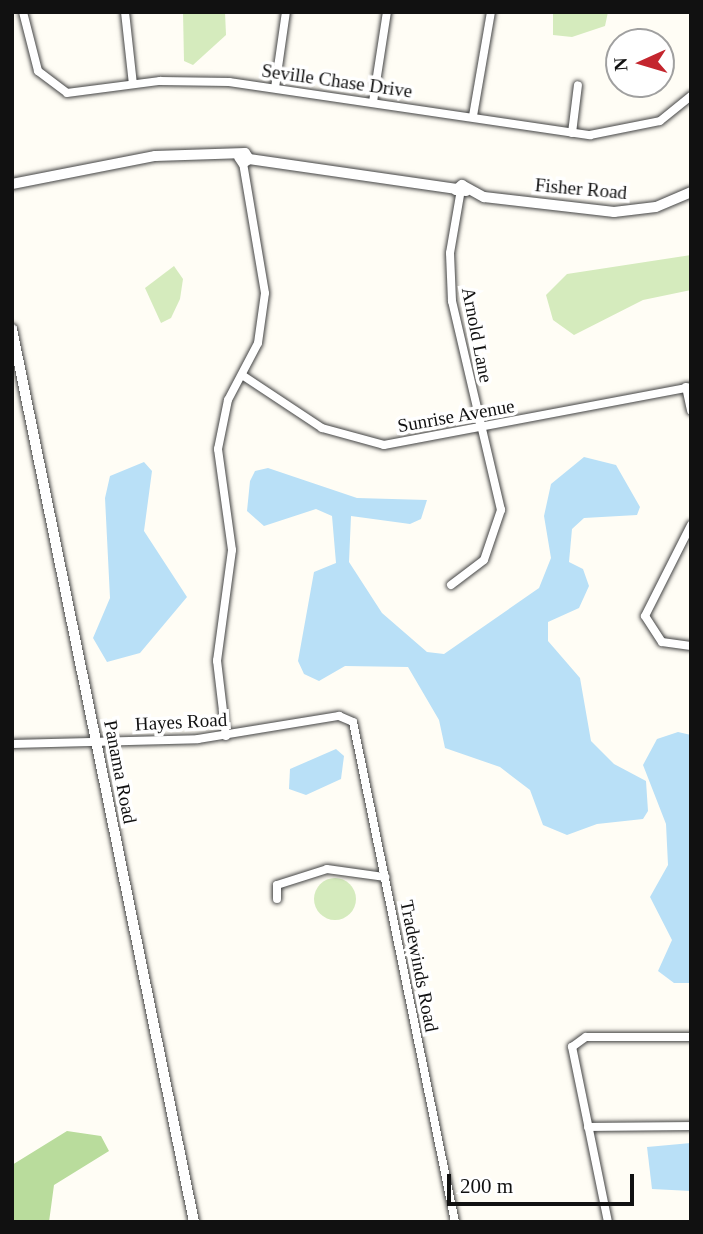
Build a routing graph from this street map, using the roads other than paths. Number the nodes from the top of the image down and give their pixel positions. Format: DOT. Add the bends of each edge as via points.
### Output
graph roads {
  1 [pos="23,12"];
  2 [pos="125,12"];
  3 [pos="286,12"];
  4 [pos="387,12"];
  5 [pos="491,12"];
  6 [pos="133,84"];
  7 [pos="578,85"];
  8 [pos="275,88"];
  9 [pos="691,96"];
  10 [pos="373,102"];
  11 [pos="473,116"];
  12 [pos="572,133"];
  13 [pos="244,160"];
  14 [pos="12,184"];
  15 [pos="461,192"];
  16 [pos="691,192"];
  17 [pos="12,329"];
  18 [pos="242,376"];
  19 [pos="689,387"];
  20 [pos="691,410"];
  21 [pos="482,429"];
  22 [pos="691,525"];
  23 [pos="451,585"];
  24 [pos="691,646"];
  25 [pos="349,718"];
  26 [pos="226,736"];
  27 [pos="96,742"];
  28 [pos="12,744"];
  29 [pos="385,877"];
  30 [pos="277,899"];
  31 [pos="691,1037"];
  32 [pos="691,1126"];
  33 [pos="588,1127"];
  34 [pos="194,1222"];
  35 [pos="455,1222"];
  36 [pos="608,1222"];
  1 -- 6 [label="street, Seville Chase Drive" via="32,60 56,90 79,93"];
  2 -- 6 [label="street"];
  3 -- 8 [label="street"];
  4 -- 10 [label="street"];
  5 -- 11 [label="street"];
  6 -- 8 [label="street, Seville Chase Drive" via="204,80"];
  7 -- 12 [label="street"];
  8 -- 10 [label="street, Seville Chase Drive"];
  9 -- 12 [label="street, Seville Chase Drive" via="660,121 632,130"];
  10 -- 11 [label="street, Seville Chase Drive"];
  11 -- 12 [label="street, Seville Chase Drive"];
  13 -- 14 [label="street, Fisher Road" via="155,156"];
  13 -- 15 [label="street, Fisher Road"];
  13 -- 18 [label="street" via="265,293 258,342"];
  15 -- 16 [label="street, Fisher Road" via="614,212 656,207"];
  15 -- 21 [label="street, Arnold Lane" via="450,253 452,302"];
  17 -- 27 [label="street, Panama Road"];
  18 -- 21 [label="street, Sunrise Avenue" via="322,428 363,443 404,443"];
  18 -- 26 [label="street" via="228,400 218,449 232,550 217,661"];
  19 -- 20 [label="street"];
  19 -- 21 [label="street, Sunrise Avenue"];
  21 -- 23 [label="street, Arnold Lane" via="500,492 499,530 484,559"];
  22 -- 24 [label="street" via="645,616 662,642"];
  25 -- 26 [label="street, Hayes Road"];
  25 -- 29 [label="street, Tradewinds Road"];
  26 -- 27 [label="street, Hayes Road"];
  27 -- 28 [label="street, Hayes Road"];
  27 -- 34 [label="street, Panama Road"];
  29 -- 30 [label="street" via="327,869 278,886"];
  29 -- 35 [label="street, Tradewinds Road"];
  31 -- 33 [label="street" via="575,1042 572,1054"];
  32 -- 33 [label="street"];
  33 -- 36 [label="street"];
}
